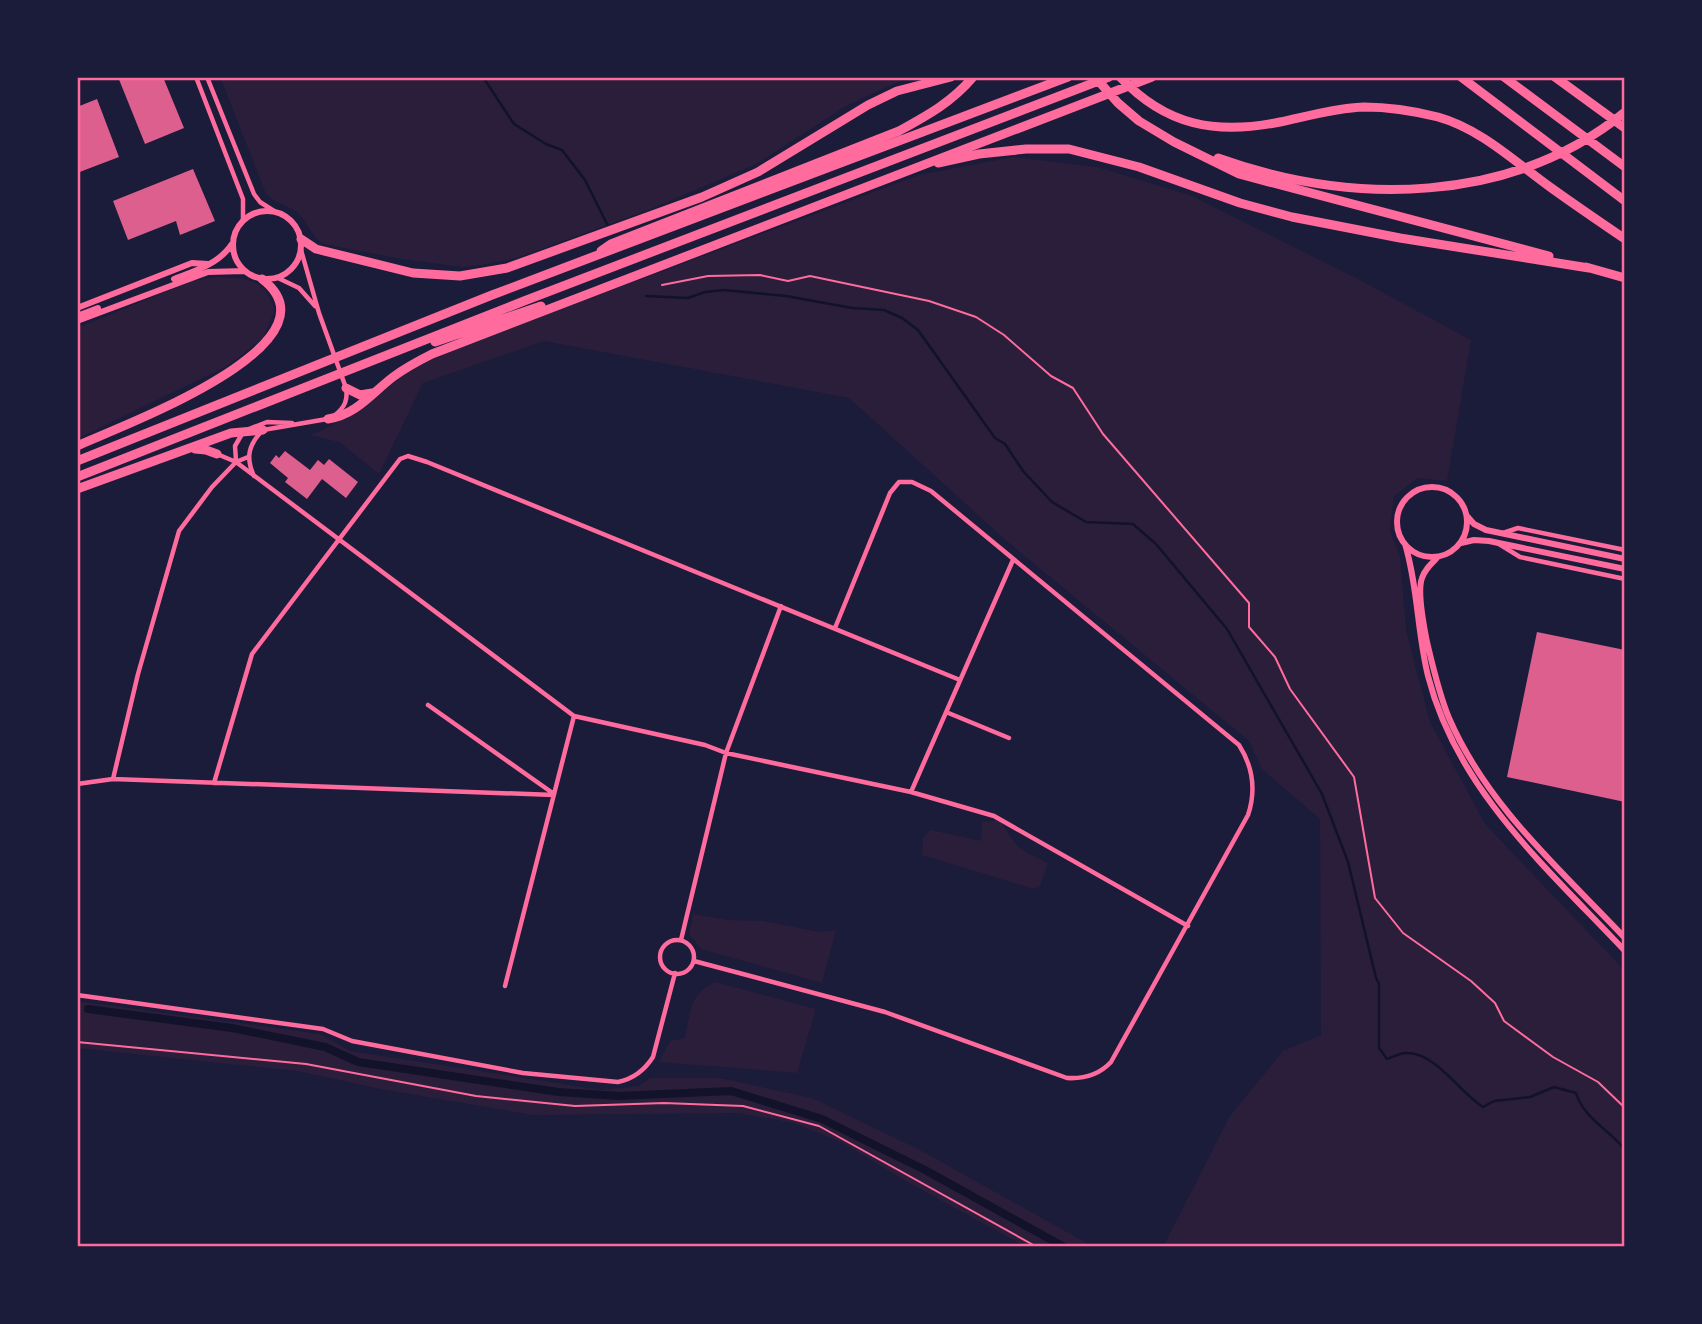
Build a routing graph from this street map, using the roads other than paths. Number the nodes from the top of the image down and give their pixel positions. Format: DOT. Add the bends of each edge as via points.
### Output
graph roads {
  1 [pos="196,77"];
  2 [pos="208,77"];
  3 [pos="951,77"];
  4 [pos="973,77"];
  5 [pos="1095,77"];
  6 [pos="1109,77"];
  7 [pos="1120,77"];
  8 [pos="1461,77"];
  9 [pos="1504,77"];
  10 [pos="1555,77"];
  11 [pos="1067,78"];
  12 [pos="1151,78"];
  13 [pos="1624,113"];
  14 [pos="1625,128"];
  15 [pos="1174,142"];
  16 [pos="1625,167"];
  17 [pos="912,169"];
  18 [pos="1625,201"];
  19 [pos="274,211"];
  20 [pos="243,221"];
  21 [pos="301,239"];
  22 [pos="1625,239"];
  23 [pos="233,243"];
  24 [pos="301,250"];
  25 [pos="588,260"];
  26 [pos="207,266"];
  27 [pos="1589,268"];
  28 [pos="244,271"];
  29 [pos="278,278"];
  30 [pos="1625,278"];
  31 [pos="262,279"];
  32 [pos="603,289"];
  33 [pos="77,308"];
  34 [pos="318,313"];
  35 [pos="77,319"];
  36 [pos="410,346"];
  37 [pos="346,388"];
  38 [pos="372,393"];
  39 [pos="328,419"];
  40 [pos="298,424"];
  41 [pos="246,430"];
  42 [pos="263,430"];
  43 [pos="77,446"];
  44 [pos="186,451"];
  45 [pos="217,454"];
  46 [pos="248,457"];
  47 [pos="77,461"];
  48 [pos="236,462"];
  49 [pos="77,477"];
  50 [pos="254,477"];
  51 [pos="77,489"];
  52 [pos="1467,516"];
  53 [pos="1503,533"];
  54 [pos="338,538"];
  55 [pos="1496,542"];
  56 [pos="1461,543"];
  57 [pos="1405,544"];
  58 [pos="1625,550"];
  59 [pos="1437,557"];
  60 [pos="1625,559"];
  61 [pos="1013,560"];
  62 [pos="1625,569"];
  63 [pos="1625,579"];
  64 [pos="781,606"];
  65 [pos="835,628"];
  66 [pos="960,680"];
  67 [pos="428,705"];
  68 [pos="946,712"];
  69 [pos="574,716"];
  70 [pos="1009,738"];
  71 [pos="726,753"];
  72 [pos="113,779"];
  73 [pos="214,783"];
  74 [pos="77,784"];
  75 [pos="911,792"];
  76 [pos="554,795"];
  77 [pos="1188,926"];
  78 [pos="1625,938"];
  79 [pos="681,940"];
  80 [pos="1625,951"];
  81 [pos="694,961"];
  82 [pos="675,974"];
  83 [pos="505,986"];
  84 [pos="77,995"];
  1 -- 20 [label="street" via="243,199"];
  2 -- 19 [label="street" via="254,194"];
  3 -- 21 [label="highway" via="878,100 758,172 702,197 507,268 460,276 413,273 316,249"];
  4 -- 25 [label="highway" via="958,95 899,131 611,244"];
  5 -- 15 [label="highway" via="1139,121"];
  6 -- 36 [label="highway"];
  7 -- 22 [label="highway" via="1163,113 1207,127 1235,128 1363,107 1440,118 1507,153"];
  8 -- 18 [label="highway"];
  9 -- 16 [label="highway"];
  10 -- 14 [label="highway"];
  11 -- 25 [label="highway"];
  12 -- 17 [label="highway"];
  13 -- 15 [label="highway" via="1573,148 1514,173 1431,187 1362,189 1287,178"];
  15 -- 27 [label="highway" via="1240,174"];
  17 -- 27 [label="highway" via="979,154 1069,149 1292,217"];
  17 -- 32 [label="highway"];
  19 -- 20 [label="street"];
  19 -- 21 [label="street" via="289,218"];
  20 -- 23 [label="street"];
  21 -- 24 [label="street"];
  23 -- 26 [label="street"];
  23 -- 28 [label="street"];
  24 -- 29 [label="street" via="294,267"];
  24 -- 34 [label="street"];
  25 -- 47 [label="highway"];
  26 -- 33 [label="street" via="192,263"];
  26 -- 35 [label="street"];
  27 -- 30 [label="highway"];
  28 -- 31 [label="street"];
  28 -- 35 [label="street" via="208,272"];
  29 -- 31 [label="street"];
  29 -- 34 [label="street" via="299,288"];
  31 -- 43 [label="highway" via="278,294 281,314 275,332 248,360 177,401"];
  32 -- 36 [label="highway" via="503,317 440,341"];
  32 -- 38 [label="highway" via="432,354"];
  34 -- 37 [label="street"];
  36 -- 49 [label="highway"];
  37 -- 38 [label="highway" via="360,395"];
  37 -- 39 [label="street" via="345,405"];
  38 -- 39 [label="highway" via="355,409"];
  39 -- 40 [label="street"];
  40 -- 41 [label="street" via="267,422"];
  40 -- 42 [label="street"];
  41 -- 42 [label="highway"];
  41 -- 44 [label="highway"];
  41 -- 48 [label="street" via="235,446"];
  42 -- 46 [label="street" via="250,446"];
  44 -- 45 [label="highway"];
  44 -- 51 [label="highway"];
  45 -- 48 [label="street"];
  46 -- 48 [label="street"];
  46 -- 50 [label="street"];
  48 -- 50 [label="street"];
  48 -- 72 [label="street" via="179,531"];
  50 -- 54 [label="street"];
  52 -- 53 [label="street" via="1486,530"];
  52 -- 56 [label="street"];
  52 -- 57 [label="street" via="1460,501 1446,490 1419,490 1409,496 1397,518"];
  53 -- 58 [label="street" via="1518,528"];
  53 -- 60 [label="street"];
  54 -- 64 [label="street" via="400,459 408,456"];
  54 -- 69 [label="street"];
  54 -- 73 [label="street" via="252,654"];
  55 -- 56 [label="street"];
  55 -- 62 [label="street"];
  55 -- 63 [label="street" via="1520,557"];
  56 -- 59 [label="street"];
  57 -- 59 [label="street" via="1425,557"];
  57 -- 80 [label="street" via="1428,677 1458,754 1505,823"];
  59 -- 78 [label="street" via="1420,581 1424,629 1449,717 1464,748 1513,819"];
  61 -- 65 [label="street" via="931,491 912,482 899,482 890,493"];
  61 -- 66 [label="street"];
  61 -- 77 [label="street" via="1240,745 1248,760 1251,806"];
  64 -- 65 [label="street"];
  64 -- 71 [label="street"];
  65 -- 66 [label="street"];
  66 -- 68 [label="street"];
  67 -- 76 [label="street"];
  68 -- 70 [label="street"];
  68 -- 75 [label="street"];
  69 -- 71 [label="street"];
  69 -- 76 [label="street"];
  71 -- 75 [label="street"];
  71 -- 79 [label="street"];
  72 -- 73 [label="street"];
  72 -- 74 [label="street"];
  73 -- 76 [label="street"];
  75 -- 77 [label="street" via="994,816"];
  76 -- 83 [label="street"];
  77 -- 81 [label="street" via="1111,1062 1079,1079 1029,1066 885,1012"];
  79 -- 81 [label="street" via="690,946"];
  79 -- 82 [label="street" via="666,944 661,954 666,969"];
  81 -- 82 [label="street" via="685,972"];
  82 -- 84 [label="street" via="653,1057 638,1074 618,1082 523,1073 352,1041 323,1029"];
}
